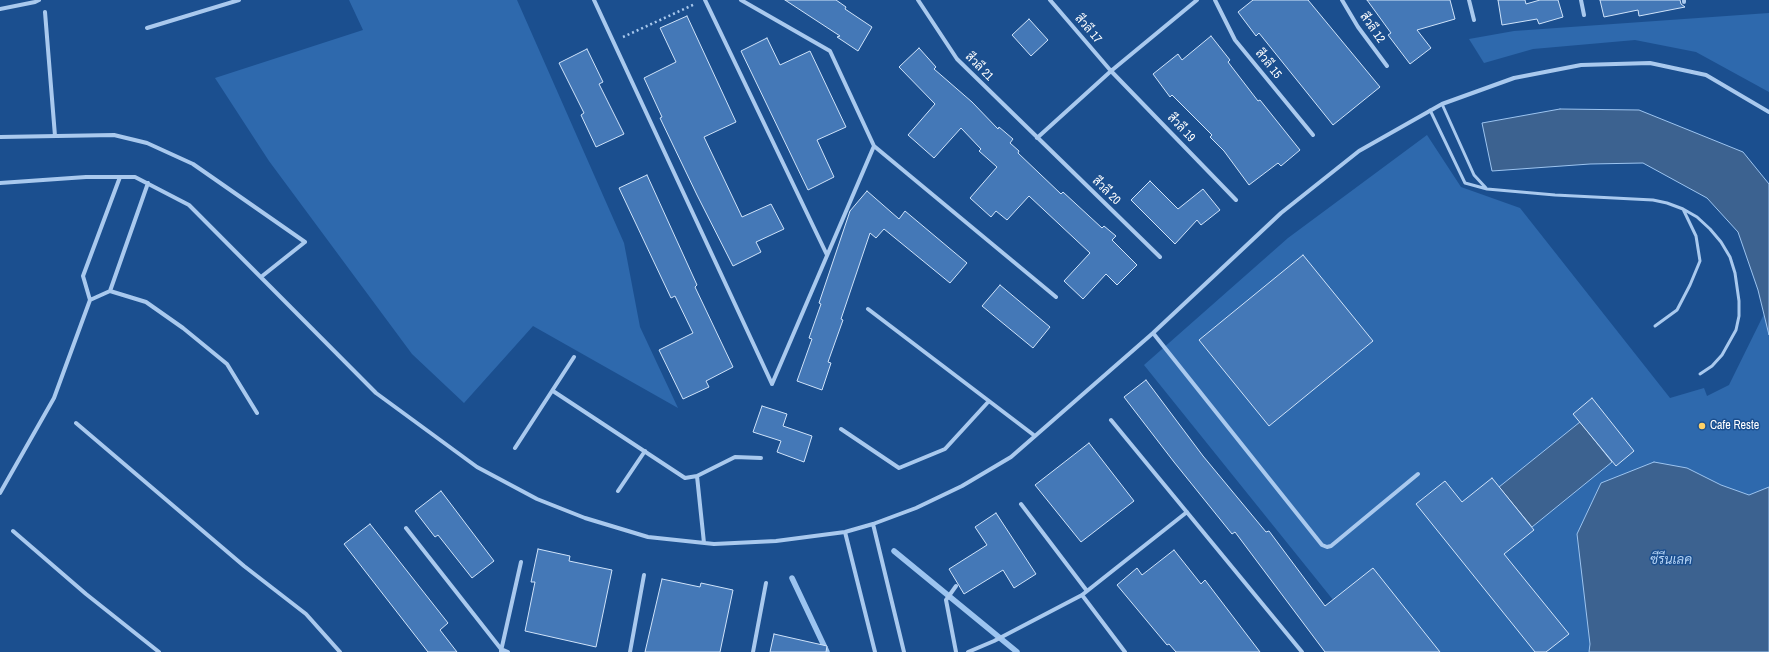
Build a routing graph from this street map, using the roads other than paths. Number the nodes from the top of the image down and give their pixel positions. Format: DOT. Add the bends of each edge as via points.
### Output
graph roads {
  1 [pos="39,0"];
  2 [pos="239,0"];
  3 [pos="594,0"];
  4 [pos="705,0"];
  5 [pos="741,0"];
  6 [pos="918,0"];
  7 [pos="1050,0"];
  8 [pos="1197,0"];
  9 [pos="1215,0"];
  10 [pos="1342,0"];
  11 [pos="1469,0"];
  12 [pos="1581,0"];
  13 [pos="0,9"];
  14 [pos="45,12"];
  15 [pos="1584,15"];
  16 [pos="1474,20"];
  17 [pos="147,28"];
  18 [pos="1387,66"];
  19 [pos="1111,71"];
  20 [pos="1442,104"];
  21 [pos="1430,110"];
  22 [pos="1769,112"];
  23 [pos="1313,135"];
  24 [pos="55,136"];
  25 [pos="0,137"];
  26 [pos="1037,138"];
  27 [pos="874,146"];
  28 [pos="120,177"];
  29 [pos="0,183"];
  30 [pos="148,183"];
  31 [pos="1487,190"];
  32 [pos="1236,200"];
  33 [pos="1683,209"];
  34 [pos="827,255"];
  35 [pos="1160,258"];
  36 [pos="261,278"];
  37 [pos="110,291"];
  38 [pos="1056,297"];
  39 [pos="90,300"];
  40 [pos="868,309"];
  41 [pos="1655,326"];
  42 [pos="1153,333"];
  43 [pos="574,357"];
  44 [pos="1700,374"];
  45 [pos="553,392"];
  46 [pos="989,401"];
  47 [pos="257,413"];
  48 [pos="1111,420"];
  49 [pos="76,423"];
  50 [pos="841,429"];
  51 [pos="1035,436"];
  52 [pos="515,448"];
  53 [pos="645,451"];
  54 [pos="761,458"];
  55 [pos="1418,474"];
  56 [pos="697,476"];
  57 [pos="618,491"];
  58 [pos="0,493"];
  59 [pos="1021,504"];
  60 [pos="1187,512"];
  61 [pos="873,524"];
  62 [pos="406,528"];
  63 [pos="13,531"];
  64 [pos="845,532"];
  65 [pos="704,543"];
  66 [pos="522,562"];
  67 [pos="644,575"];
  68 [pos="766,583"];
  69 [pos="956,586"];
  70 [pos="1087,591"];
  71 [pos="1082,595"];
  72 [pos="501,651"];
  73 [pos="159,652"];
  74 [pos="340,652"];
  75 [pos="508,652"];
  76 [pos="630,652"];
  77 [pos="753,652"];
  78 [pos="875,652"];
  79 [pos="904,652"];
  80 [pos="956,652"];
  81 [pos="968,652"];
  82 [pos="1125,652"];
  83 [pos="1302,652"];
  1 -- 13 [label="street"];
  2 -- 17 [label="street"];
  3 -- 34 [label="street" via="772,384"];
  4 -- 34 [label="street"];
  5 -- 27 [label="street" via="830,51"];
  6 -- 26 [label="street, สีวลี 21" via="957,59"];
  7 -- 19 [label="street, สีวลี 17"];
  8 -- 19 [label="street"];
  9 -- 23 [label="street, สีวลี 15" via="1235,40"];
  10 -- 18 [label="street, สีวลี 12"];
  11 -- 16 [label="street"];
  12 -- 15 [label="street"];
  14 -- 24 [label="street"];
  19 -- 26 [label="street"];
  19 -- 32 [label="street, สีวลี 19"];
  20 -- 21 [label="street"];
  20 -- 22 [label="street" via="1514,78 1581,65 1650,63 1706,75"];
  20 -- 31 [label="lane" via="1474,175"];
  21 -- 31 [label="lane" via="1465,183"];
  21 -- 42 [label="street" via="1359,151 1281,213"];
  24 -- 25 [label="street"];
  24 -- 36 [label="street" via="114,135 147,143 193,164 305,242"];
  26 -- 35 [label="street, สีวลี 20"];
  27 -- 34 [label="street"];
  27 -- 38 [label="street"];
  28 -- 29 [label="street"];
  28 -- 30 [label="street" via="135,176"];
  28 -- 39 [label="street" via="83,276"];
  30 -- 36 [label="street" via="189,205"];
  30 -- 37 [label="street"];
  31 -- 33 [label="lane" via="1653,200 1667,202"];
  33 -- 41 [label="lane" via="1696,236 1700,261 1677,310"];
  33 -- 44 [label="lane" via="1710,229 1721,242 1730,257 1738,287 1739,316 1736,330 1722,355"];
  36 -- 65 [label="street" via="376,393 477,468 537,499 585,518 648,537"];
  37 -- 39 [label="street"];
  37 -- 47 [label="street" via="146,302 227,364"];
  39 -- 58 [label="street" via="54,398"];
  40 -- 46 [label="street"];
  42 -- 51 [label="street"];
  42 -- 55 [label="street" via="1322,545 1331,546"];
  43 -- 45 [label="street"];
  45 -- 52 [label="street"];
  45 -- 53 [label="street"];
  46 -- 50 [label="street" via="945,449 899,468"];
  46 -- 51 [label="street"];
  48 -- 60 [label="street"];
  49 -- 74 [label="street" via="244,566 306,614"];
  51 -- 61 [label="street" via="1011,457 962,486 916,508"];
  53 -- 56 [label="street" via="685,478"];
  53 -- 57 [label="street"];
  54 -- 56 [label="street" via="735,457"];
  56 -- 65 [label="street"];
  59 -- 70 [label="street"];
  60 -- 70 [label="street"];
  60 -- 83 [label="street"];
  61 -- 64 [label="street"];
  61 -- 79 [label="street"];
  62 -- 72 [label="street"];
  63 -- 73 [label="street"];
  64 -- 65 [label="street" via="776,542"];
  64 -- 78 [label="street"];
  66 -- 72 [label="street"];
  67 -- 76 [label="street"];
  68 -- 77 [label="street"];
  69 -- 80 [label="street" via="946,600"];
  70 -- 71 [label="street"];
  71 -- 81 [label="street"];
  71 -- 82 [label="street"];
  72 -- 75 [label="street"];
}
